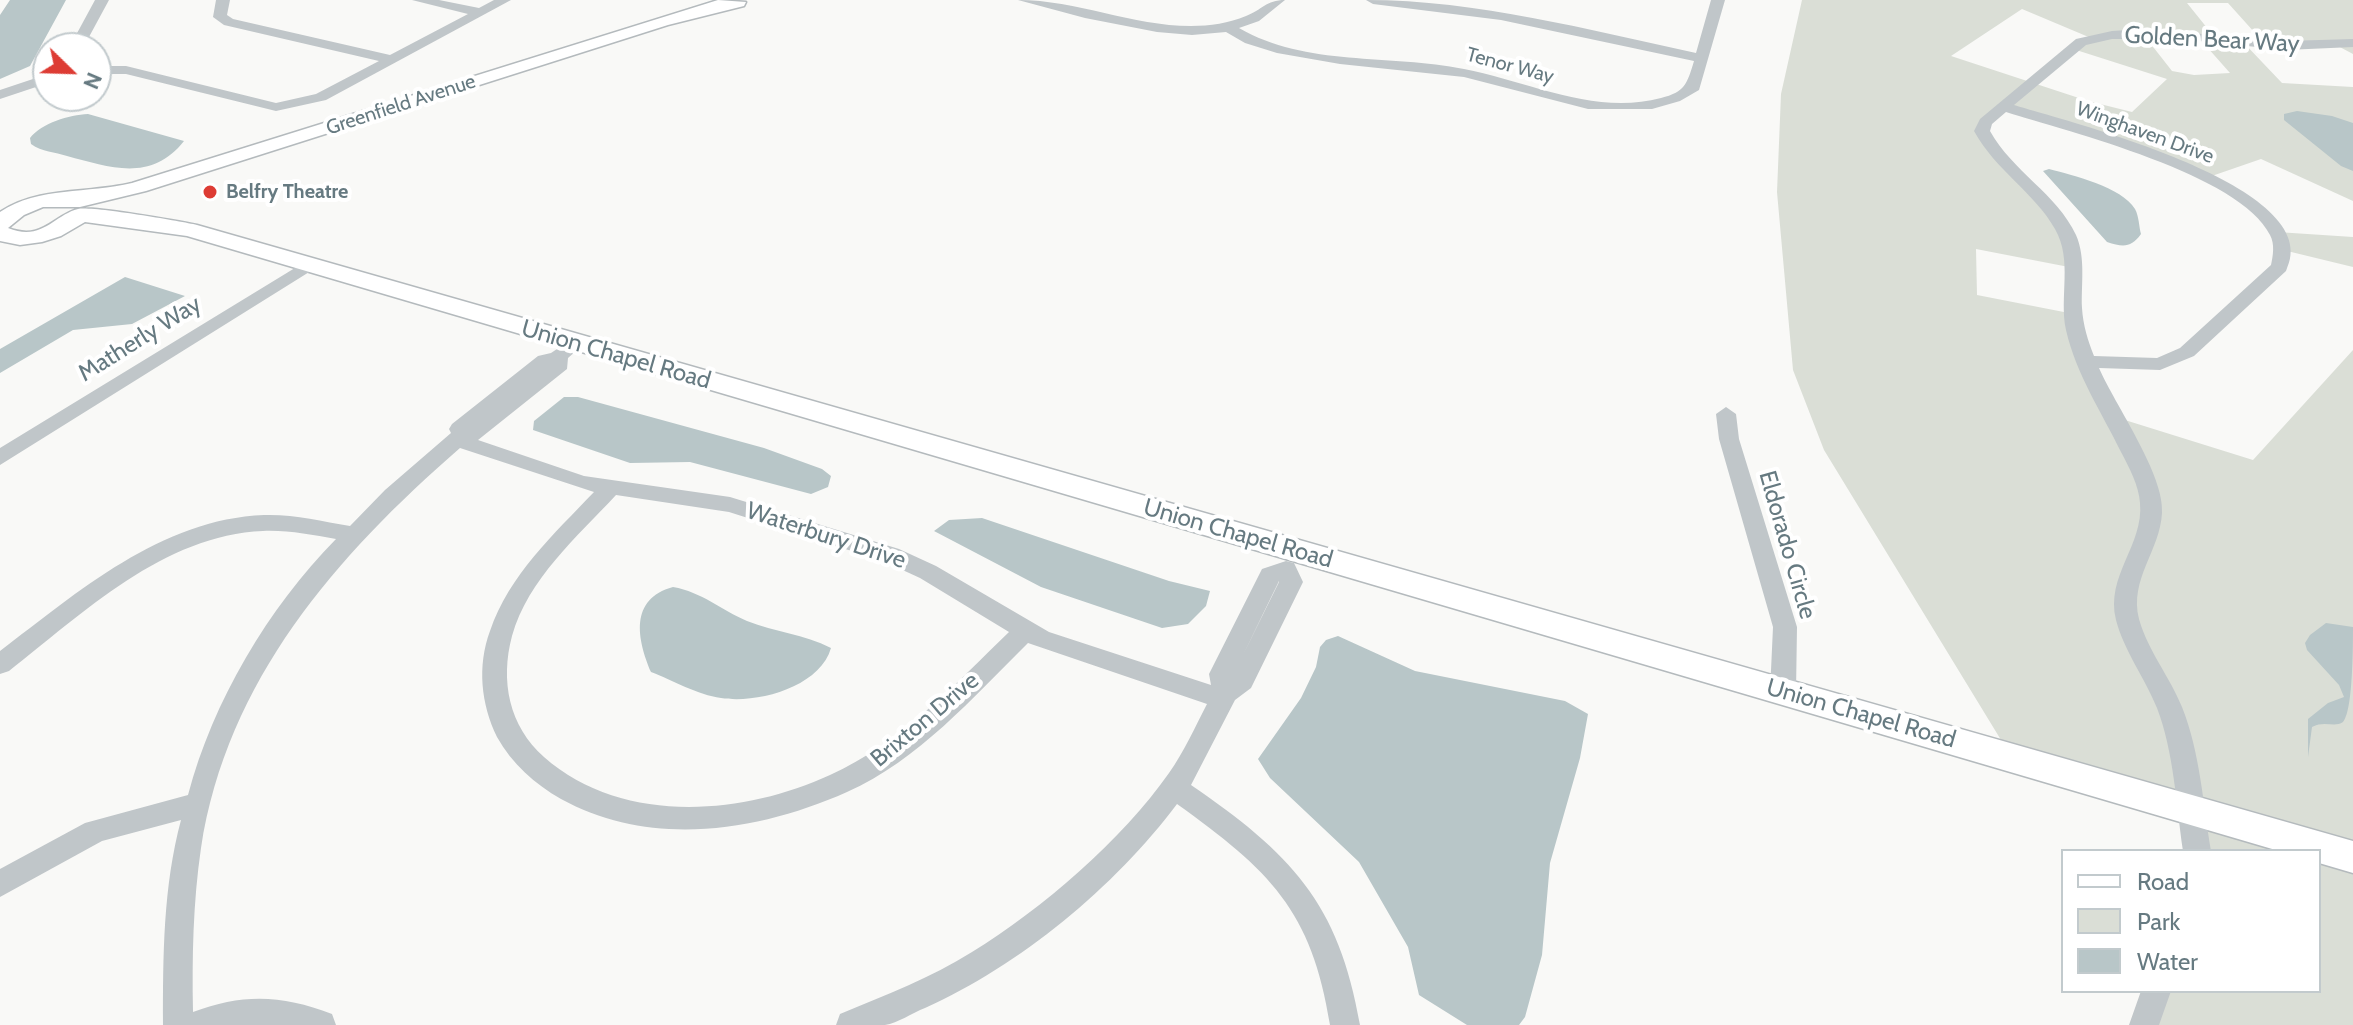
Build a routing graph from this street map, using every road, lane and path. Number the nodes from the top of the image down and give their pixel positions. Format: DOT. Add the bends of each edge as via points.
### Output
graph roads {
  1 [pos="102,0"];
  2 [pos="223,0"];
  3 [pos="419,0"];
  4 [pos="504,0"];
  5 [pos="715,0"];
  6 [pos="1025,0"];
  7 [pos="1278,0"];
  8 [pos="1373,0"];
  9 [pos="740,1"];
  10 [pos="1713,1"];
  11 [pos="480,12"];
  12 [pos="662,21"];
  13 [pos="1228,27"];
  14 [pos="85,32"];
  15 [pos="2353,43"];
  16 [pos="391,59"];
  17 [pos="1703,59"];
  18 [pos="112,70"];
  19 [pos="32,84"];
  20 [pos="0,95"];
  21 [pos="2005,107"];
  22 [pos="132,191"];
  23 [pos="55,199"];
  24 [pos="82,214"];
  25 [pos="121,223"];
  26 [pos="3,225"];
  27 [pos="44,234"];
  28 [pos="308,265"];
  29 [pos="567,350"];
  30 [pos="2087,362"];
  31 [pos="1726,414"];
  32 [pos="460,437"];
  33 [pos="0,458"];
  34 [pos="609,489"];
  35 [pos="353,534"];
  36 [pos="1290,560"];
  37 [pos="1025,631"];
  38 [pos="0,664"];
  39 [pos="1783,692"];
  40 [pos="1225,696"];
  41 [pos="1173,787"];
  42 [pos="196,804"];
  43 [pos="2190,810"];
  44 [pos="2197,849"];
  45 [pos="2353,857"];
  46 [pos="0,884"];
  47 [pos="2155,993"];
  48 [pos="862,1023"];
  49 [pos="178,1025"];
  50 [pos="198,1025"];
  51 [pos="321,1025"];
  52 [pos="1345,1025"];
  53 [pos="2144,1025"];
  1 -- 14 [label="street"];
  2 -- 16 [label="street" via="220,17 229,22"];
  3 -- 11 [label="street"];
  4 -- 11 [label="street"];
  5 -- 12 [label="main road, Greenfield Avenue"];
  6 -- 13 [label="street" via="1155,28"];
  7 -- 13 [label="street" via="1257,17"];
  8 -- 17 [label="street" via="1496,15"];
  9 -- 12 [label="main road, Greenfield Avenue"];
  10 -- 17 [label="street, Tenor Way"];
  11 -- 16 [label="street"];
  12 -- 22 [label="main road, Greenfield Avenue"];
  13 -- 17 [label="street, Tenor Way" via="1273,49 1455,71 1563,100 1609,106 1646,104 1688,92 1698,81"];
  15 -- 21 [label="street, Golden Bear Way" via="2104,36 2081,42"];
  16 -- 18 [label="street" via="321,97 276,107"];
  19 -- 20 [label="street"];
  21 -- 30 [label="street, Golden Bear Way" via="1985,122 1982,131 1991,149 2061,225 2073,251 2075,329"];
  21 -- 30 [label="street, Winghaven Drive" via="2194,172 2239,194 2277,232 2283,250 2280,267 2187,352 2160,364"];
  22 -- 23 [label="main road, Greenfield Avenue"];
  22 -- 24 [label="main road, Greenfield Avenue"];
  22 -- 25 [label="main road" via="114,202 108,214"];
  23 -- 24 [label="main road" via="83,203"];
  23 -- 26 [label="main road" via="20,209"];
  24 -- 25 [label="main road, Union Chapel Road"];
  24 -- 27 [label="main road, Greenfield Avenue"];
  25 -- 27 [label="main road, Union Chapel Road"];
  25 -- 28 [label="main road, Union Chapel Road" via="189,230"];
  26 -- 27 [label="main road, Union Chapel Road"];
  28 -- 29 [label="main road, Union Chapel Road"];
  28 -- 33 [label="street, Matherly Way"];
  29 -- 32 [label="street" via="545,360 459,429"];
  29 -- 36 [label="main road, Union Chapel Road"];
  30 -- 43 [label="street, Golden Bear Way" via="2151,500 2153,509 2129,572 2125,608 2173,718"];
  31 -- 39 [label="street, Eldorado Circle" via="1785,627"];
  32 -- 34 [label="street, Waterbury Drive"];
  32 -- 35 [label="street" via="409,477"];
  34 -- 37 [label="street, Waterbury Drive" via="730,505 891,555"];
  34 -- 37 [label="street, Brixton Drive" via="519,595 499,637 494,682 504,725 530,762 565,790 610,809 652,818 751,813 840,784 907,741"];
  35 -- 38 [label="street" via="259,523 182,543 119,576"];
  35 -- 42 [label="street" via="308,585 264,649 227,719"];
  36 -- 39 [label="main road, Union Chapel Road"];
  36 -- 40 [label="street" via="1291,582 1242,681"];
  37 -- 40 [label="street, Waterbury Drive" via="1063,648"];
  39 -- 43 [label="main road, Union Chapel Road"];
  40 -- 41 [label="street"];
  41 -- 48 [label="street" via="1152,816 1087,881 1025,933 982,963"];
  41 -- 52 [label="street" via="1240,833 1294,886 1332,960"];
  42 -- 46 [label="street" via="95,831"];
  42 -- 49 [label="street" via="175,933"];
  43 -- 44 [label="street, Golden Bear Way"];
  43 -- 45 [label="main road, Union Chapel Road"];
  47 -- 53 [label="street"];
  50 -- 51 [label="street" via="247,1011 279,1010"];
}
